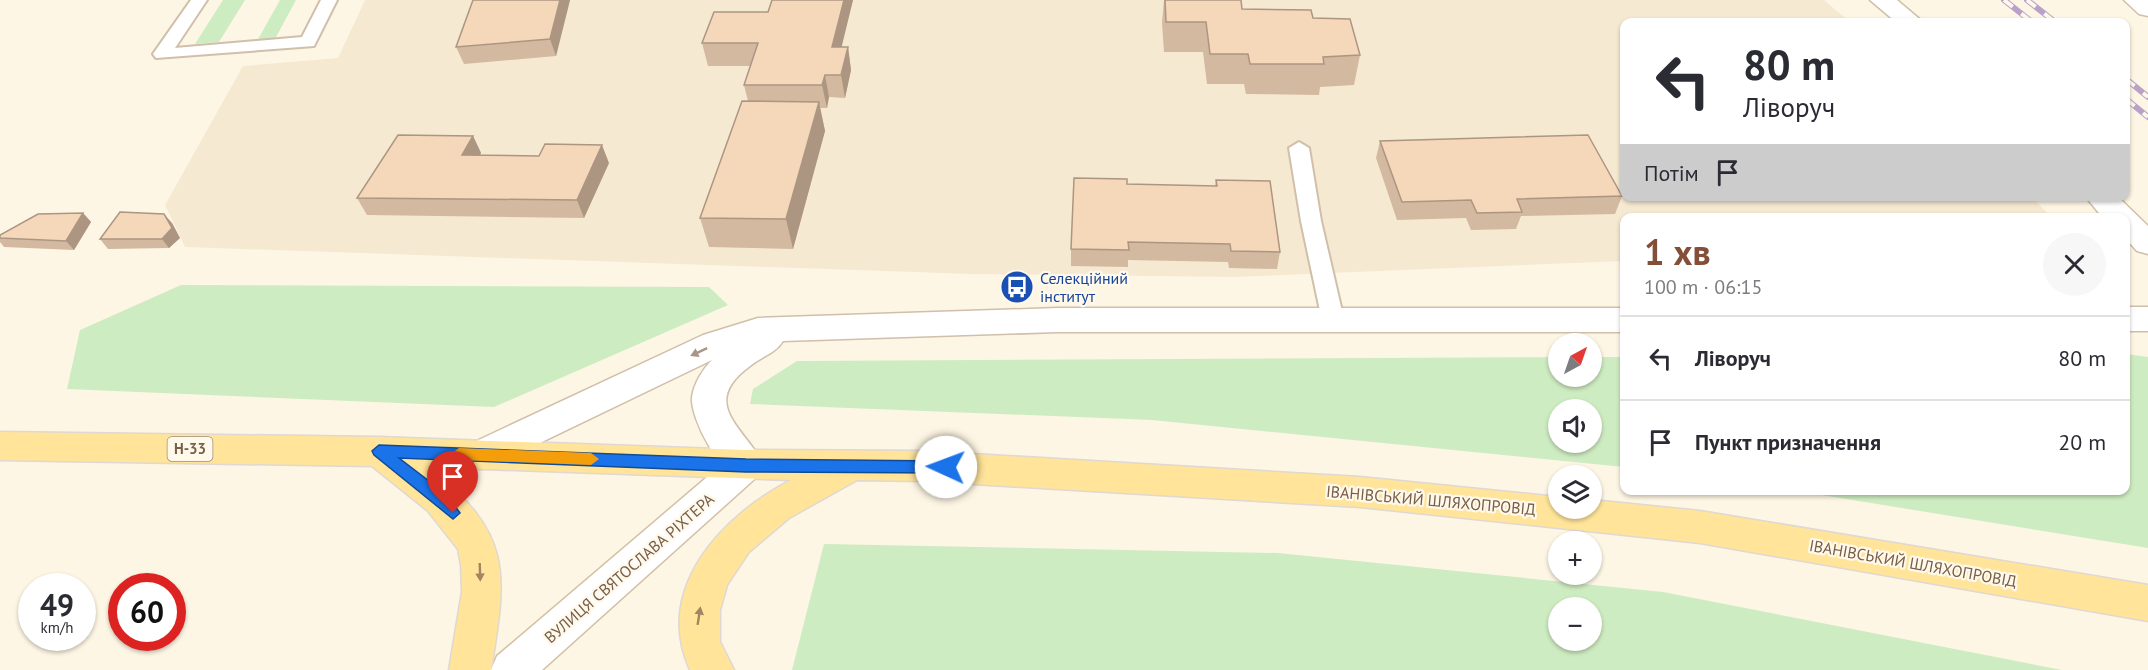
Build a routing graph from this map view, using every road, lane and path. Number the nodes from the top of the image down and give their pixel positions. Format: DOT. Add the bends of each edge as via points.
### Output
graph roads {
  1 [pos="199,0"];
  2 [pos="329,0"];
  3 [pos="1882,0"];
  4 [pos="2136,0"];
  5 [pos="2148,9"];
  6 [pos="1906,18"];
  7 [pos="1299,148"];
  8 [pos="2104,201"];
  9 [pos="2116,213"];
  10 [pos="2130,226"];
  11 [pos="2148,244"];
  12 [pos="2130,319"];
  13 [pos="2148,319"];
  14 [pos="1334,320"];
  15 [pos="1620,320"];
  16 [pos="796,327"];
  17 [pos="0,446"];
  18 [pos="379,451"];
  19 [pos="481,455"];
  20 [pos="746,465"];
  21 [pos="850,467"];
  22 [pos="2148,603"];
  23 [pos="470,670"];
  24 [pos="512,670"];
  25 [pos="713,670"];
  1 -- 2 [label="lane" via="162,54 308,42"];
  3 -- 6 [label="street"];
  4 -- 5 [label="street"];
  7 -- 14 [label="lane"];
  8 -- 9 [label="street"];
  10 -- 11 [label="street"];
  12 -- 13 [label="street"];
  14 -- 15 [label="street"];
  14 -- 16 [label="street" via="1058,320"];
  16 -- 19 [label="street, one-way" via="758,330 715,344"];
  16 -- 20 [label="street" via="744,352 722,369 711,386 709,406 717,429"];
  17 -- 18 [label="main road, Н-33"];
  18 -- 19 [label="main road, Н-33"];
  18 -- 23 [label="main road, one-way" via="440,498 465,527 480,562 481,604"];
  19 -- 20 [label="main road, Н-33"];
  20 -- 21 [label="main road, Н-33"];
  20 -- 24 [label="street, ВУЛИЦЯ СВЯТОСЛАВА РІХТЕРА"];
  21 -- 22 [label="main road, ІВАНІВСЬКИЙ ШЛЯХОПРОВІД / Н-33" via="923,466 1360,492 1700,527"];
  25 -- 21 [label="main road, one-way" via="702,657 697,624 703,591 719,558 742,533 773,509"];
}
